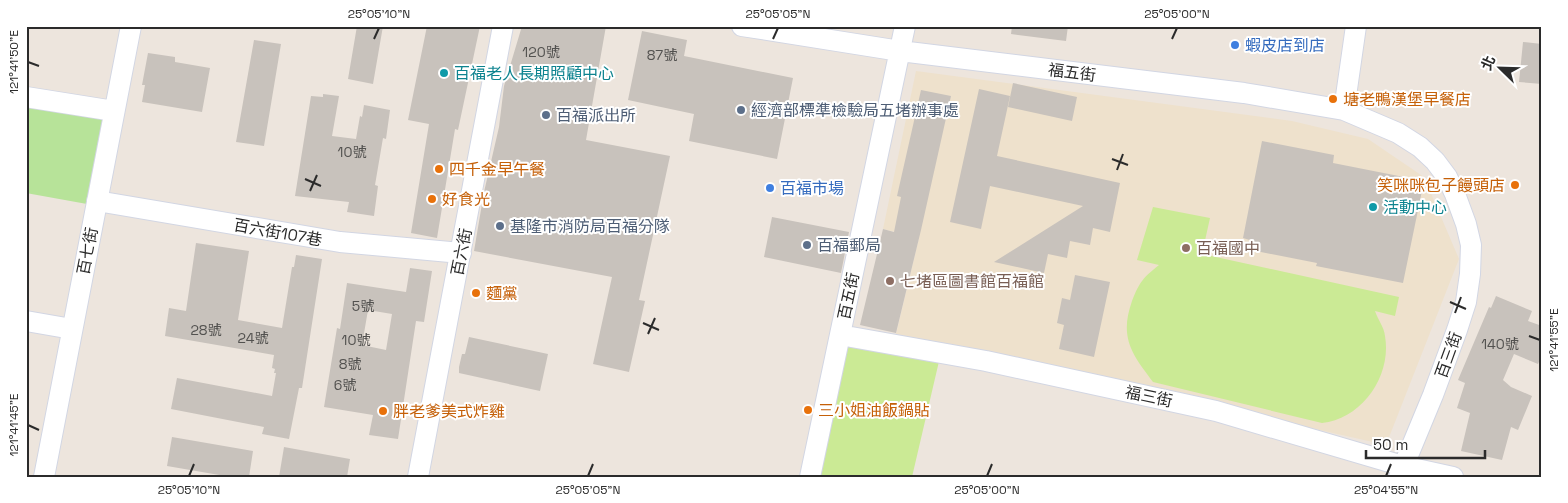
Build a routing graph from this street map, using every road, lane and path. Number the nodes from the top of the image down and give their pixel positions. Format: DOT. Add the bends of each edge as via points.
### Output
graph roads {
  1 [pos="131,26"];
  2 [pos="503,26"];
  3 [pos="742,26"];
  4 [pos="905,26"];
  5 [pos="1356,26"];
  6 [pos="900,51"];
  7 [pos="26,97"];
  8 [pos="1344,110"];
  9 [pos="114,111"];
  10 [pos="1398,133"];
  11 [pos="97,201"];
  12 [pos="461,254"];
  13 [pos="26,322"];
  14 [pos="72,329"];
  15 [pos="840,335"];
  16 [pos="1401,472"];
  17 [pos="44,477"];
  18 [pos="418,477"];
  19 [pos="810,477"];
  20 [pos="1453,477"];
  1 -- 9 [label="street, 百七街"];
  2 -- 12 [label="street, 百六街"];
  3 -- 6 [label="street, 福五街"];
  4 -- 6 [label="street, 百五街"];
  5 -- 8 [label="street"];
  6 -- 8 [label="street, 福五街" via="1244,93"];
  6 -- 15 [label="street, 百五街"];
  7 -- 9 [label="street"];
  8 -- 10 [label="street, 福五街"];
  9 -- 11 [label="street, 百七街"];
  10 -- 16 [label="street, 百三街" via="1420,147 1447,177 1471,245 1463,311 1434,395"];
  11 -- 12 [label="street, 百六街107巷" via="340,242"];
  11 -- 14 [label="street, 百七街"];
  12 -- 18 [label="street, 百六街"];
  13 -- 14 [label="street"];
  14 -- 17 [label="street, 百七街"];
  15 -- 16 [label="street, 福三街" via="986,361 1216,411"];
  15 -- 19 [label="street, 百五街"];
  16 -- 20 [label="street, 福三街"];
}
